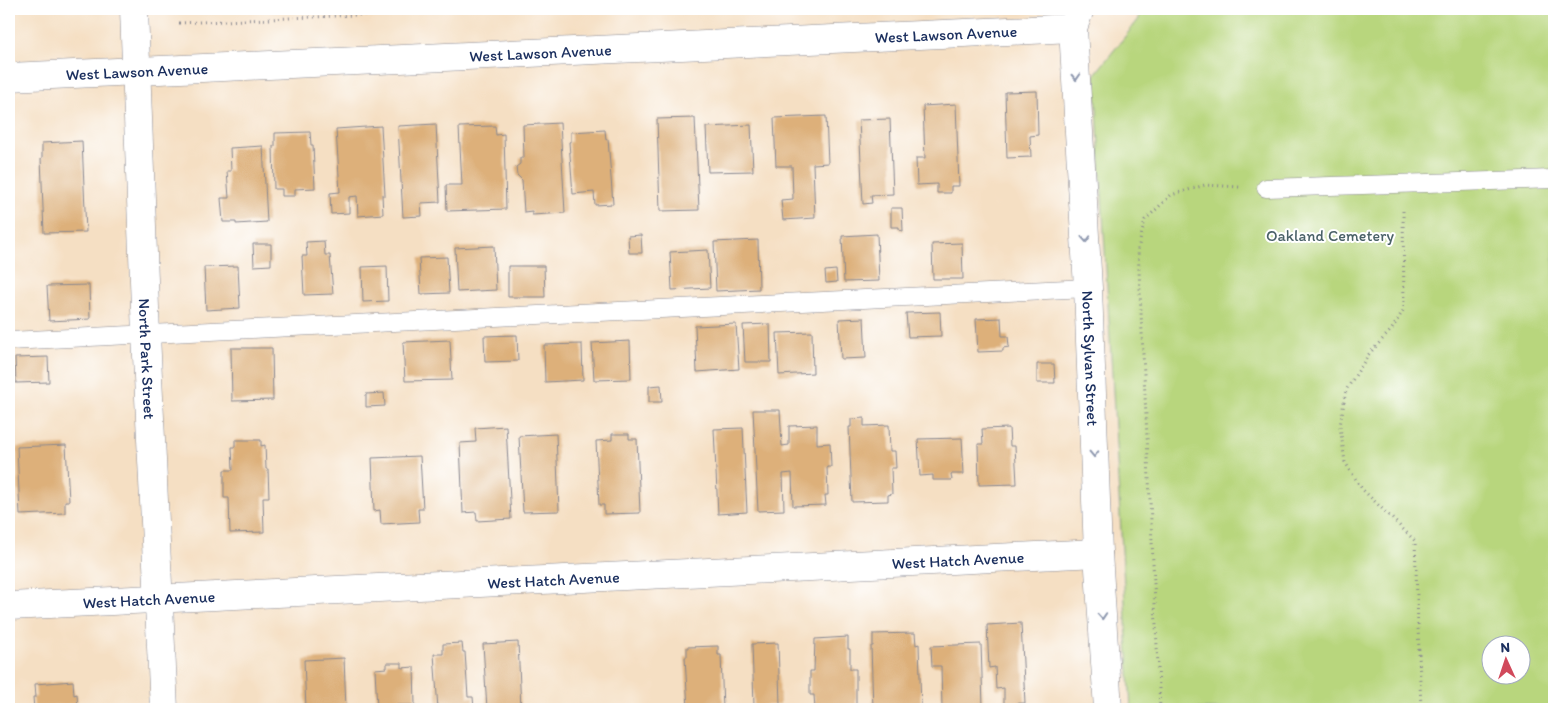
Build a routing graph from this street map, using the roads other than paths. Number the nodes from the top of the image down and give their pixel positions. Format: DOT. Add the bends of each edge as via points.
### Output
graph roads {
  1 [pos="134,9"];
  2 [pos="1076,18"];
  3 [pos="137,71"];
  4 [pos="9,77"];
  5 [pos="1554,179"];
  6 [pos="1266,188"];
  7 [pos="1088,288"];
  8 [pos="146,335"];
  9 [pos="9,342"];
  10 [pos="1098,553"];
  11 [pos="159,599"];
  12 [pos="9,606"];
  13 [pos="164,709"];
  14 [pos="1108,709"];
  1 -- 3 [label="street, North Park Street"];
  2 -- 3 [label="street, West Lawson Avenue"];
  2 -- 7 [label="street, North Sylvan Street, one-way"];
  3 -- 4 [label="street, West Lawson Avenue"];
  3 -- 8 [label="street, North Park Street"];
  5 -- 6 [label="lane"];
  7 -- 8 [label="lane"];
  7 -- 10 [label="street, North Sylvan Street, one-way"];
  8 -- 9 [label="lane"];
  8 -- 11 [label="street, North Park Street"];
  10 -- 11 [label="street, West Hatch Avenue"];
  10 -- 14 [label="street, North Sylvan Street, one-way"];
  11 -- 12 [label="street, West Hatch Avenue"];
  11 -- 13 [label="street, North Park Street"];
}
